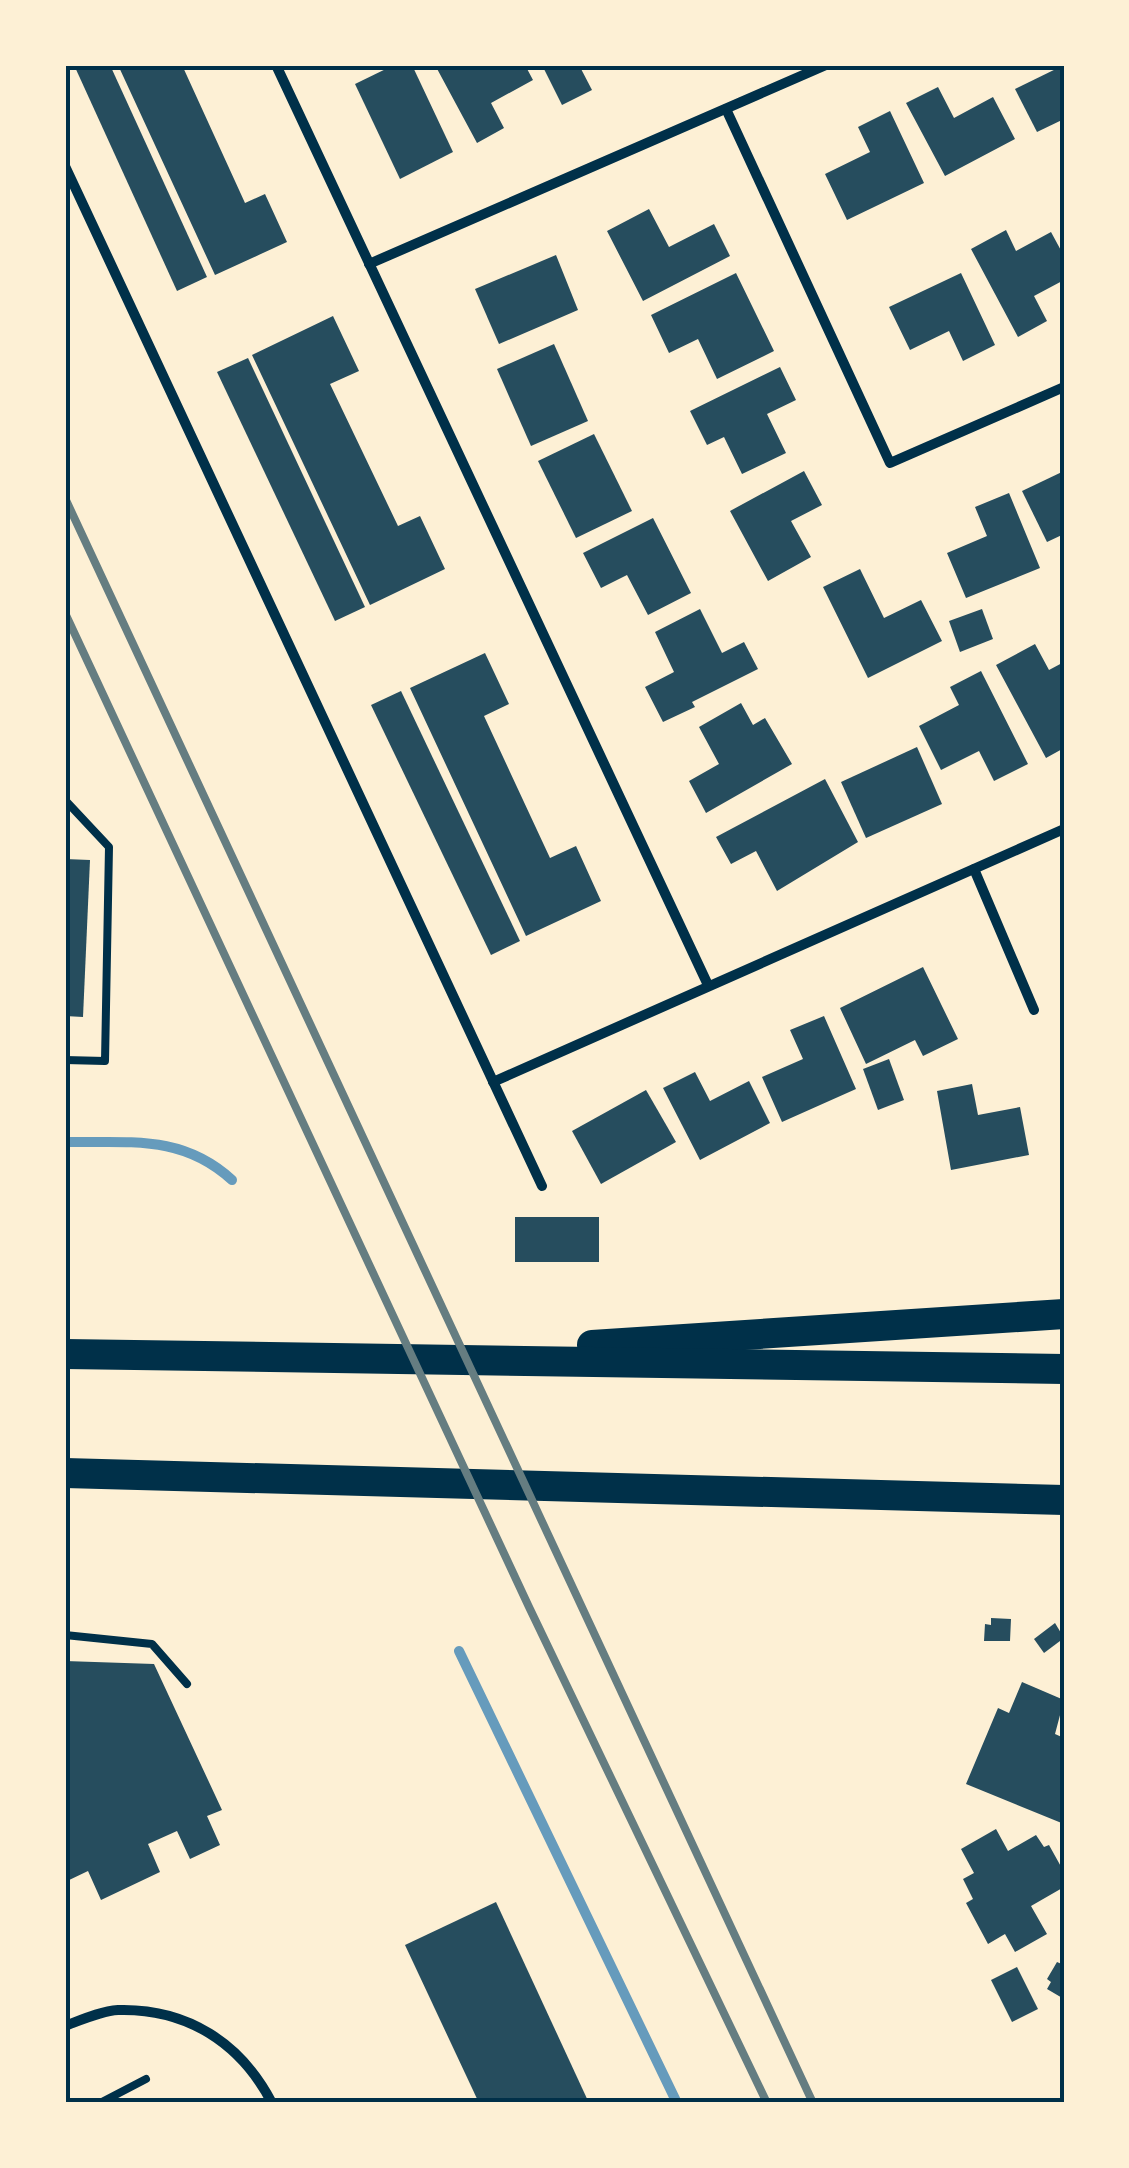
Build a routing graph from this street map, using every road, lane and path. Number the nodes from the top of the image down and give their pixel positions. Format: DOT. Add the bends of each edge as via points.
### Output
graph roads {
  1 [pos="276,65"];
  2 [pos="826,65"];
  3 [pos="726,109"];
  4 [pos="65,166"];
  5 [pos="369,264"];
  6 [pos="1064,387"];
  7 [pos="65,800"];
  8 [pos="1064,829"];
  9 [pos="974,870"];
  10 [pos="708,985"];
  11 [pos="1034,1010"];
  12 [pos="65,1060"];
  13 [pos="493,1082"];
  14 [pos="542,1186"];
  15 [pos="1064,1314"];
  16 [pos="65,1354"];
  17 [pos="370,1360"];
  18 [pos="1064,1370"];
  19 [pos="65,1473"];
  20 [pos="1060,1501"];
  21 [pos="65,1634"];
  22 [pos="187,1684"];
  23 [pos="65,2026"];
  24 [pos="146,2080"];
  25 [pos="100,2103"];
  26 [pos="272,2103"];
  1 -- 5 [label="street"];
  2 -- 3 [label="street"];
  3 -- 5 [label="street"];
  3 -- 6 [label="street" via="890,463"];
  4 -- 13 [label="street"];
  5 -- 10 [label="street"];
  7 -- 12 [label="lane" via="109,847 104,1060"];
  8 -- 9 [label="street"];
  9 -- 10 [label="street"];
  9 -- 11 [label="street"];
  10 -- 13 [label="street"];
  13 -- 14 [label="street"];
  15 -- 17 [label="highway"];
  16 -- 17 [label="highway"];
  17 -- 18 [label="highway"];
  19 -- 20 [label="highway"];
  21 -- 22 [label="lane" via="152,1644"];
  23 -- 26 [label="street" via="116,2010 172,2016 219,2036 256,2073"];
  24 -- 25 [label="lane"];
}
